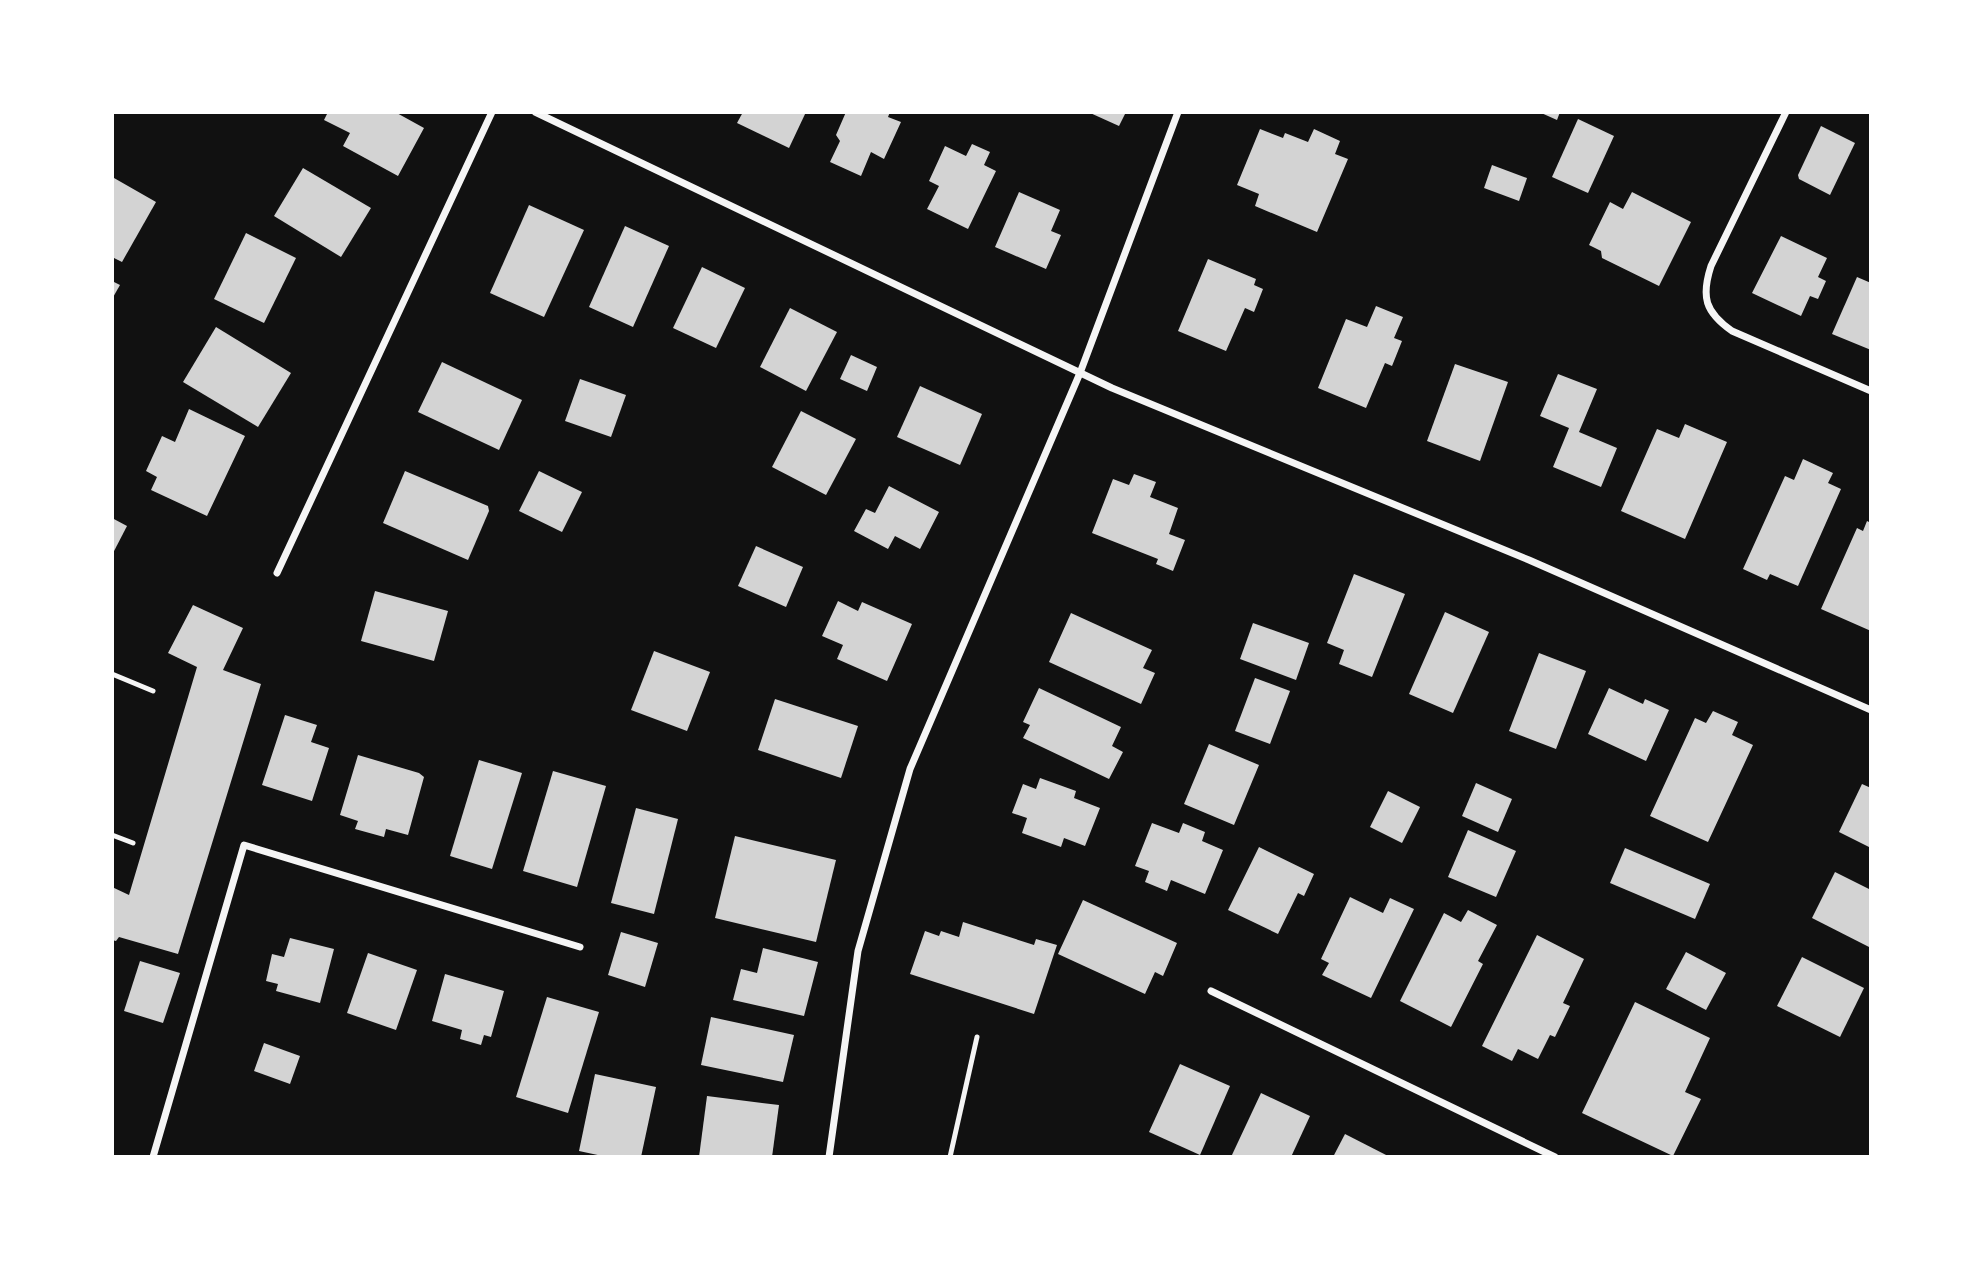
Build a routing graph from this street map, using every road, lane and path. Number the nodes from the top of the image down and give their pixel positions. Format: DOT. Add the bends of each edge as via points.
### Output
graph roads {
  1 [pos="492,112"];
  2 [pos="535,112"];
  3 [pos="1178,112"];
  4 [pos="1786,112"];
  5 [pos="1080,373"];
  6 [pos="1871,391"];
  7 [pos="277,573"];
  8 [pos="112,674"];
  9 [pos="153,691"];
  10 [pos="1871,710"];
  11 [pos="112,835"];
  12 [pos="133,843"];
  13 [pos="580,947"];
  14 [pos="1211,991"];
  15 [pos="977,1037"];
  16 [pos="153,1157"];
  17 [pos="829,1157"];
  18 [pos="950,1157"];
  19 [pos="1555,1157"];
  1 -- 7 [label="street"];
  2 -- 5 [label="street"];
  3 -- 5 [label="street"];
  4 -- 6 [label="street" via="1711,265 1705,292 1709,307 1717,321 1732,331"];
  5 -- 10 [label="street" via="1529,560"];
  5 -- 17 [label="street" via="910,769 858,951"];
  8 -- 9 [label="lane"];
  11 -- 12 [label="lane"];
  13 -- 16 [label="street" via="244,845"];
  14 -- 19 [label="street"];
  15 -- 18 [label="lane"];
}
